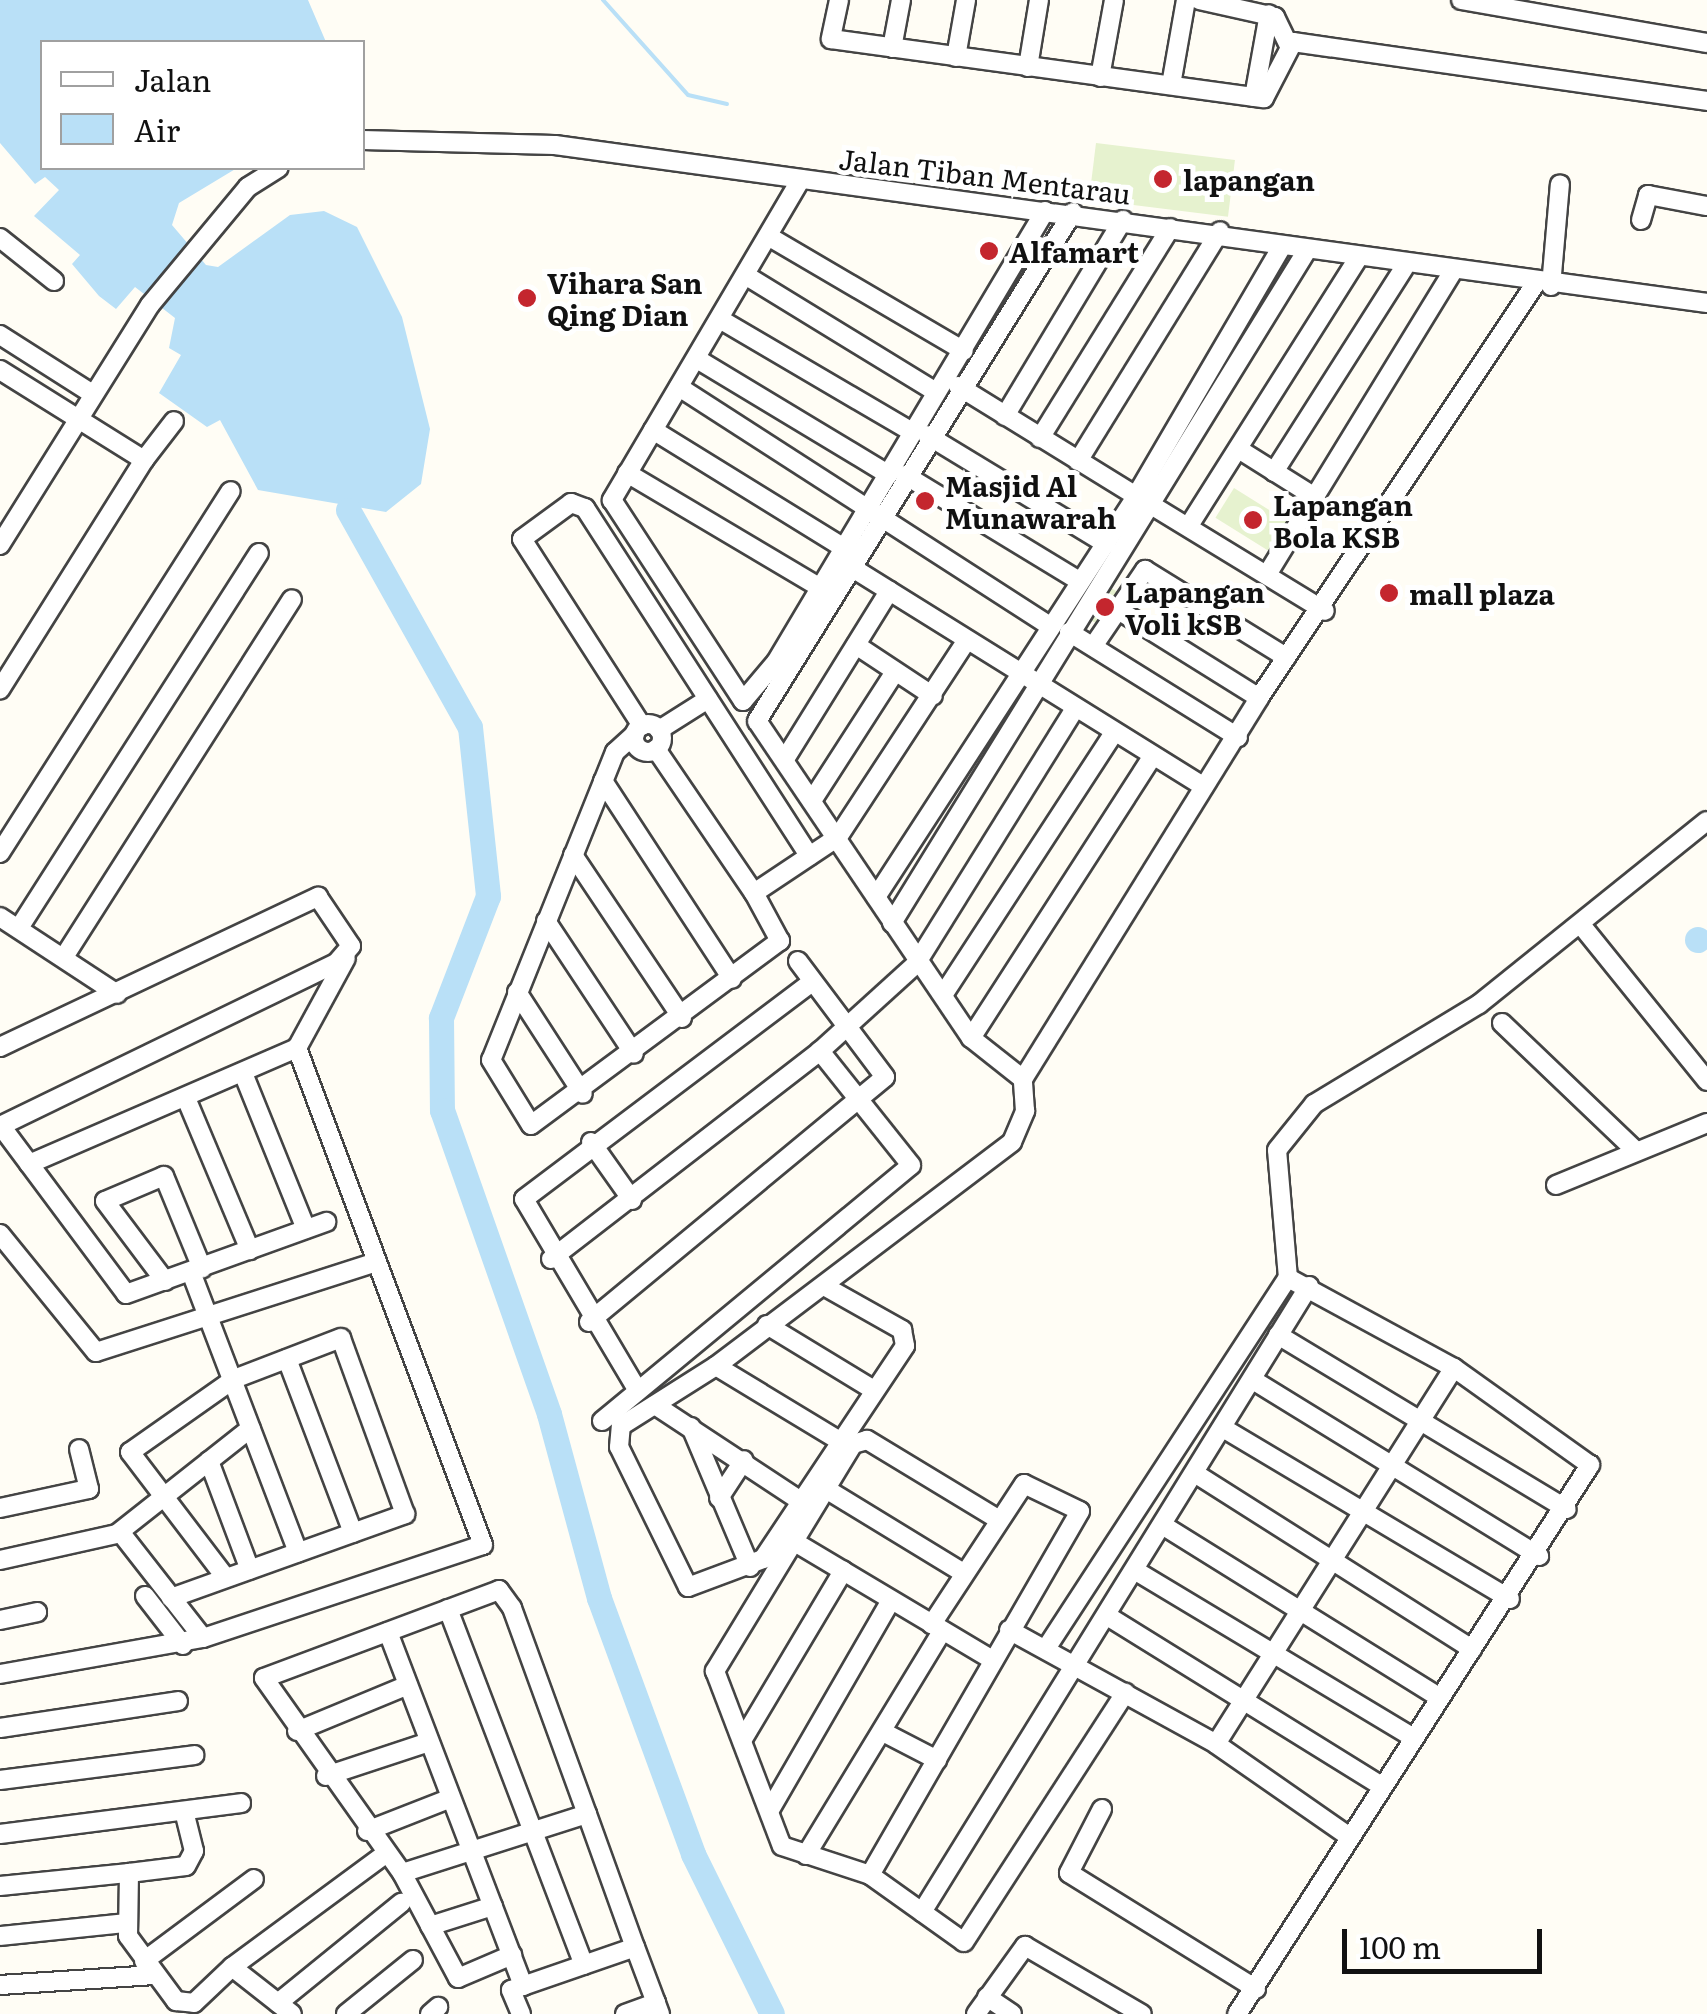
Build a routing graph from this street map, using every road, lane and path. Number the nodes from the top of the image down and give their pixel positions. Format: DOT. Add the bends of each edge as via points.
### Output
graph roads {
  1 [pos="840,0"];
  2 [pos="901,0"];
  3 [pos="966,0"];
  4 [pos="1040,0"];
  5 [pos="1114,0"];
  6 [pos="1186,0"];
  7 [pos="1198,0"];
  8 [pos="1461,0"];
  9 [pos="1508,5"];
  10 [pos="1269,14"];
  11 [pos="1707,43"];
  12 [pos="1288,44"];
  13 [pos="892,48"];
  14 [pos="956,57"];
  15 [pos="1028,67"];
  16 [pos="1100,77"];
  17 [pos="1171,86"];
  18 [pos="1254,96"];
  19 [pos="1707,101"];
  20 [pos="367,139"];
  21 [pos="276,170"];
  22 [pos="801,178"];
  23 [pos="1560,184"];
  24 [pos="1707,206"];
  25 [pos="1045,210"];
  26 [pos="1072,212"];
  27 [pos="1124,220"];
  28 [pos="1641,220"];
  29 [pos="1170,228"];
  30 [pos="1220,231"];
  31 [pos="0,238"];
  32 [pos="772,238"];
  33 [pos="1280,250"];
  34 [pos="1306,252"];
  35 [pos="1358,258"];
  36 [pos="1404,268"];
  37 [pos="1452,273"];
  38 [pos="750,278"];
  39 [pos="54,281"];
  40 [pos="1543,285"];
  41 [pos="1707,303"];
  42 [pos="723,320"];
  43 [pos="0,335"];
  44 [pos="964,351"];
  45 [pos="697,359"];
  46 [pos="0,370"];
  47 [pos="958,386"];
  48 [pos="679,387"];
  49 [pos="92,392"];
  50 [pos="936,392"];
  51 [pos="78,416"];
  52 [pos="1005,416"];
  53 [pos="174,421"];
  54 [pos="653,430"];
  55 [pos="920,433"];
  56 [pos="1040,438"];
  57 [pos="1240,450"];
  58 [pos="144,460"];
  59 [pos="1078,461"];
  60 [pos="1274,472"];
  61 [pos="627,473"];
  62 [pos="897,475"];
  63 [pos="231,490"];
  64 [pos="1315,497"];
  65 [pos="1142,499"];
  66 [pos="876,512"];
  67 [pos="1190,524"];
  68 [pos="1106,544"];
  69 [pos="0,545"];
  70 [pos="259,553"];
  71 [pos="845,558"];
  72 [pos="1268,573"];
  73 [pos="1078,580"];
  74 [pos="821,588"];
  75 [pos="889,592"];
  76 [pos="292,600"];
  77 [pos="1120,610"];
  78 [pos="1325,611"];
  79 [pos="1048,625"];
  80 [pos="1069,632"];
  81 [pos="967,640"];
  82 [pos="856,645"];
  83 [pos="1094,645"];
  84 [pos="1286,657"];
  85 [pos="895,672"];
  86 [pos="1016,672"];
  87 [pos="1036,683"];
  88 [pos="0,690"];
  89 [pos="933,696"];
  90 [pos="1259,698"];
  91 [pos="708,699"];
  92 [pos="1075,709"];
  93 [pos="1113,734"];
  94 [pos="648,735"];
  95 [pos="1238,737"];
  96 [pos="785,759"];
  97 [pos="1152,759"];
  98 [pos="603,781"];
  99 [pos="1204,787"];
  100 [pos="813,799"];
  101 [pos="1707,821"];
  102 [pos="838,837"];
  103 [pos="0,853"];
  104 [pos="573,855"];
  105 [pos="810,856"];
  106 [pos="754,893"];
  107 [pos="876,897"];
  108 [pos="0,917"];
  109 [pos="546,922"];
  110 [pos="892,923"];
  111 [pos="1582,926"];
  112 [pos="19,928"];
  113 [pos="64,956"];
  114 [pos="346,958"];
  115 [pos="798,961"];
  116 [pos="916,964"];
  117 [pos="732,979"];
  118 [pos="812,982"];
  119 [pos="517,992"];
  120 [pos="117,994"];
  121 [pos="943,995"];
  122 [pos="682,1018"];
  123 [pos="1502,1023"];
  124 [pos="845,1029"];
  125 [pos="971,1038"];
  126 [pos="0,1047"];
  127 [pos="298,1048"];
  128 [pos="820,1050"];
  129 [pos="634,1054"];
  130 [pos="243,1073"];
  131 [pos="1023,1079"];
  132 [pos="1707,1081"];
  133 [pos="583,1094"];
  134 [pos="857,1094"];
  135 [pos="186,1098"];
  136 [pos="1707,1123"];
  137 [pos="1,1126"];
  138 [pos="591,1142"];
  139 [pos="1634,1149"];
  140 [pos="29,1164"];
  141 [pos="1556,1185"];
  142 [pos="632,1200"];
  143 [pos="326,1222"];
  144 [pos="306,1229"];
  145 [pos="0,1234"];
  146 [pos="250,1250"];
  147 [pos="551,1259"];
  148 [pos="377,1262"];
  149 [pos="197,1270"];
  150 [pos="1288,1278"];
  151 [pos="165,1281"];
  152 [pos="824,1286"];
  153 [pos="1308,1286"];
  154 [pos="209,1320"];
  155 [pos="589,1322"];
  156 [pos="766,1325"];
  157 [pos="1278,1335"];
  158 [pos="286,1359"];
  159 [pos="716,1366"];
  160 [pos="1454,1368"];
  161 [pos="234,1379"];
  162 [pos="1253,1380"];
  163 [pos="874,1390"];
  164 [pos="638,1391"];
  165 [pos="655,1404"];
  166 [pos="602,1420"];
  167 [pos="1419,1421"];
  168 [pos="691,1427"];
  169 [pos="251,1428"];
  170 [pos="1223,1428"];
  171 [pos="840,1442"];
  172 [pos="79,1449"];
  173 [pos="744,1460"];
  174 [pos="209,1461"];
  175 [pos="1389,1465"];
  176 [pos="1196,1474"];
  177 [pos="826,1490"];
  178 [pos="162,1498"];
  179 [pos="719,1498"];
  180 [pos="802,1502"];
  181 [pos="0,1508"];
  182 [pos="1567,1510"];
  183 [pos="1361,1512"];
  184 [pos="996,1518"];
  185 [pos="1164,1526"];
  186 [pos="353,1532"];
  187 [pos="118,1534"];
  188 [pos="788,1538"];
  189 [pos="298,1552"];
  190 [pos="1539,1556"];
  191 [pos="1332,1558"];
  192 [pos="0,1560"];
  193 [pos="750,1567"];
  194 [pos="250,1570"];
  195 [pos="1136,1571"];
  196 [pos="842,1572"];
  197 [pos="962,1572"];
  198 [pos="226,1578"];
  199 [pos="146,1596"];
  200 [pos="172,1598"];
  201 [pos="1510,1599"];
  202 [pos="891,1600"];
  203 [pos="1302,1607"];
  204 [pos="448,1609"];
  205 [pos="37,1612"];
  206 [pos="1108,1617"];
  207 [pos="0,1620"];
  208 [pos="937,1627"];
  209 [pos="1010,1630"];
  210 [pos="388,1632"];
  211 [pos="202,1638"];
  212 [pos="183,1645"];
  213 [pos="1047,1647"];
  214 [pos="1472,1649"];
  215 [pos="1273,1654"];
  216 [pos="994,1660"];
  217 [pos="1075,1664"];
  218 [pos="0,1674"];
  219 [pos="408,1685"];
  220 [pos="1125,1693"];
  221 [pos="1440,1698"];
  222 [pos="1242,1699"];
  223 [pos="178,1701"];
  224 [pos="0,1728"];
  225 [pos="297,1731"];
  226 [pos="884,1732"];
  227 [pos="1414,1738"];
  228 [pos="743,1739"];
  229 [pos="429,1742"];
  230 [pos="1216,1744"];
  231 [pos="194,1754"];
  232 [pos="937,1760"];
  233 [pos="326,1776"];
  234 [pos="0,1780"];
  235 [pos="1380,1785"];
  236 [pos="452,1798"];
  237 [pos="241,1803"];
  238 [pos="770,1808"];
  239 [pos="1102,1810"];
  240 [pos="587,1814"];
  241 [pos="184,1815"];
  242 [pos="368,1831"];
  243 [pos="533,1832"];
  244 [pos="0,1834"];
  245 [pos="1350,1837"];
  246 [pos="472,1851"];
  247 [pos="384,1854"];
  248 [pos="806,1855"];
  249 [pos="129,1872"];
  250 [pos="402,1873"];
  251 [pos="870,1875"];
  252 [pos="254,1879"];
  253 [pos="0,1886"];
  254 [pos="401,1903"];
  255 [pos="493,1906"];
  256 [pos="922,1912"];
  257 [pos="125,1924"];
  258 [pos="430,1926"];
  259 [pos="0,1936"];
  260 [pos="635,1946"];
  261 [pos="512,1955"];
  262 [pos="413,1960"];
  263 [pos="584,1965"];
  264 [pos="232,1967"];
  265 [pos="148,1968"];
  266 [pos="0,1986"];
  267 [pos="524,1986"];
  268 [pos="1256,1989"];
  269 [pos="987,1997"];
  270 [pos="285,2009"];
  271 [pos="658,2009"];
  272 [pos="189,2010"];
  273 [pos="346,2014"];
  274 [pos="521,2014"];
  275 [pos="625,2014"];
  276 [pos="976,2014"];
  277 [pos="1012,2014"];
  278 [pos="1142,2014"];
  279 [pos="1237,2014"];
  1 -- 13 [label="street" via="831,39"];
  2 -- 13 [label="street"];
  3 -- 14 [label="street"];
  4 -- 15 [label="street"];
  5 -- 16 [label="street"];
  6 -- 17 [label="street"];
  7 -- 10 [label="street"];
  8 -- 9 [label="street"];
  9 -- 11 [label="street"];
  10 -- 12 [label="street" via="1286,25"];
  10 -- 18 [label="street"];
  12 -- 18 [label="street" via="1274,92"];
  12 -- 19 [label="street"];
  13 -- 14 [label="street"];
  14 -- 15 [label="street"];
  15 -- 16 [label="street"];
  16 -- 17 [label="street"];
  17 -- 18 [label="street"];
  20 -- 22 [label="street, Jalan Tiban Mentarau" via="475,137"];
  21 -- 49 [label="street" via="248,187 150,304"];
  22 -- 25 [label="street, Jalan Tiban Mentarau"];
  22 -- 32 [label="street"];
  23 -- 40 [label="street"];
  24 -- 28 [label="street" via="1648,195"];
  25 -- 26 [label="street, Jalan Tiban Mentarau"];
  25 -- 44 [label="street"];
  26 -- 27 [label="street, Jalan Tiban Mentarau"];
  26 -- 47 [label="street"];
  27 -- 29 [label="street, Jalan Tiban Mentarau"];
  27 -- 52 [label="street"];
  29 -- 30 [label="street, Jalan Tiban Mentarau"];
  29 -- 56 [label="street"];
  30 -- 33 [label="street, Jalan Tiban Mentarau"];
  30 -- 59 [label="street"];
  31 -- 39 [label="street"];
  32 -- 38 [label="street"];
  32 -- 44 [label="street"];
  33 -- 34 [label="street, Jalan Tiban Mentarau"];
  33 -- 65 [label="street"];
  34 -- 35 [label="street, Jalan Tiban Mentarau"];
  34 -- 65 [label="street"];
  35 -- 36 [label="street, Jalan Tiban Mentarau"];
  35 -- 57 [label="street"];
  36 -- 37 [label="street, Jalan Tiban Mentarau"];
  36 -- 60 [label="street"];
  37 -- 40 [label="street, Jalan Tiban Mentarau"];
  37 -- 64 [label="street"];
  38 -- 42 [label="street"];
  38 -- 50 [label="street"];
  40 -- 41 [label="street, Jalan Tiban Mentarau"];
  40 -- 78 [label="street"];
  42 -- 45 [label="street"];
  42 -- 55 [label="street"];
  43 -- 49 [label="street"];
  44 -- 50 [label="street"];
  45 -- 48 [label="street"];
  45 -- 62 [label="street"];
  46 -- 51 [label="street"];
  47 -- 52 [label="street"];
  47 -- 55 [label="street"];
  48 -- 54 [label="street"];
  48 -- 66 [label="street"];
  49 -- 51 [label="street"];
  50 -- 55 [label="street"];
  51 -- 58 [label="street"];
  51 -- 69 [label="street"];
  52 -- 56 [label="street"];
  53 -- 58 [label="street"];
  54 -- 61 [label="street"];
  54 -- 71 [label="street"];
  55 -- 62 [label="street"];
  55 -- 68 [label="street"];
  56 -- 59 [label="street"];
  57 -- 60 [label="street"];
  57 -- 67 [label="street"];
  58 -- 88 [label="street"];
  59 -- 65 [label="street"];
  60 -- 64 [label="street"];
  61 -- 74 [label="street"];
  61 -- 74 [label="street" via="613,509 743,701"];
  62 -- 66 [label="street"];
  62 -- 73 [label="street"];
  63 -- 103 [label="street"];
  64 -- 72 [label="street"];
  65 -- 67 [label="street"];
  65 -- 68 [label="street"];
  65 -- 80 [label="street"];
  66 -- 71 [label="street"];
  66 -- 79 [label="street"];
  67 -- 72 [label="street"];
  68 -- 73 [label="street"];
  70 -- 112 [label="street"];
  71 -- 74 [label="street"];
  71 -- 75 [label="street"];
  71 -- 96 [label="street" via="756,721"];
  72 -- 78 [label="street"];
  73 -- 79 [label="street"];
  75 -- 81 [label="street"];
  75 -- 82 [label="street"];
  76 -- 113 [label="street"];
  77 -- 83 [label="street"];
  77 -- 84 [label="street" via="1145,570"];
  77 -- 90 [label="street"];
  78 -- 84 [label="street"];
  79 -- 86 [label="street"];
  80 -- 83 [label="street"];
  80 -- 87 [label="street"];
  81 -- 86 [label="street"];
  81 -- 89 [label="street"];
  82 -- 85 [label="street"];
  82 -- 96 [label="street"];
  83 -- 95 [label="street"];
  84 -- 90 [label="street"];
  85 -- 89 [label="street"];
  85 -- 100 [label="street"];
  86 -- 87 [label="street"];
  86 -- 107 [label="street"];
  87 -- 92 [label="street"];
  87 -- 110 [label="street"];
  89 -- 102 [label="street"];
  90 -- 95 [label="street"];
  91 -- 94 [label="street"];
  91 -- 94 [label="street" via="585,508 571,503 522,539"];
  91 -- 105 [label="street"];
  92 -- 93 [label="street"];
  92 -- 116 [label="street"];
  93 -- 97 [label="street"];
  93 -- 121 [label="street"];
  94 -- 98 [label="street" via="617,747"];
  94 -- 106 [label="street"];
  95 -- 99 [label="street"];
  96 -- 100 [label="street"];
  97 -- 99 [label="street"];
  97 -- 125 [label="street"];
  98 -- 104 [label="street"];
  98 -- 117 [label="street"];
  99 -- 131 [label="street"];
  100 -- 102 [label="street"];
  101 -- 111 [label="street"];
  102 -- 105 [label="street"];
  102 -- 107 [label="street"];
  104 -- 109 [label="street"];
  104 -- 122 [label="street"];
  105 -- 106 [label="street"];
  106 -- 117 [label="street" via="781,940"];
  107 -- 110 [label="street"];
  108 -- 112 [label="street"];
  109 -- 119 [label="street"];
  109 -- 129 [label="street"];
  110 -- 116 [label="street"];
  111 -- 132 [label="street"];
  111 -- 150 [label="street" via="1479,1004 1294,1120 1274,1165"];
  112 -- 113 [label="street"];
  113 -- 120 [label="street"];
  114 -- 120 [label="street" via="351,946 318,897"];
  114 -- 127 [label="street"];
  114 -- 137 [label="street"];
  115 -- 118 [label="street"];
  116 -- 121 [label="street"];
  116 -- 124 [label="street"];
  117 -- 122 [label="street"];
  118 -- 124 [label="street"];
  118 -- 138 [label="street"];
  119 -- 133 [label="street"];
  119 -- 133 [label="street" via="494,1070 536,1128"];
  120 -- 126 [label="street"];
  121 -- 125 [label="street"];
  122 -- 129 [label="street"];
  123 -- 139 [label="street"];
  124 -- 128 [label="street"];
  124 -- 134 [label="street" via="886,1072"];
  125 -- 131 [label="street"];
  127 -- 130 [label="street"];
  127 -- 148 [label="street"];
  128 -- 134 [label="street"];
  128 -- 142 [label="street"];
  129 -- 133 [label="street"];
  130 -- 135 [label="street"];
  130 -- 144 [label="street"];
  131 -- 152 [label="street" via="1025,1111 1012,1142"];
  134 -- 155 [label="street"];
  134 -- 164 [label="street" via="911,1165"];
  135 -- 140 [label="street"];
  135 -- 146 [label="street"];
  136 -- 139 [label="street"];
  137 -- 140 [label="street"];
  138 -- 142 [label="street"];
  138 -- 147 [label="street" via="524,1199"];
  139 -- 141 [label="street"];
  140 -- 151 [label="street" via="126,1294"];
  142 -- 147 [label="street"];
  143 -- 144 [label="street"];
  144 -- 146 [label="street"];
  145 -- 154 [label="street" via="96,1352"];
  146 -- 149 [label="street"];
  147 -- 155 [label="street"];
  148 -- 154 [label="street"];
  148 -- 211 [label="street" via="483,1546"];
  149 -- 151 [label="street"];
  149 -- 151 [label="street" via="164,1176 105,1201"];
  149 -- 154 [label="street"];
  150 -- 153 [label="street"];
  150 -- 213 [label="street"];
  152 -- 156 [label="street"];
  152 -- 163 [label="street" via="908,1336"];
  153 -- 157 [label="street"];
  153 -- 160 [label="street"];
  154 -- 161 [label="street"];
  155 -- 164 [label="street"];
  156 -- 159 [label="street"];
  156 -- 163 [label="street"];
  157 -- 162 [label="street"];
  157 -- 167 [label="street"];
  158 -- 161 [label="street"];
  158 -- 186 [label="street"];
  158 -- 186 [label="street" via="341,1338 405,1514"];
  159 -- 165 [label="street"];
  159 -- 171 [label="street"];
  160 -- 167 [label="street"];
  160 -- 182 [label="street" via="1585,1454 1588,1470"];
  161 -- 169 [label="street"];
  161 -- 178 [label="street" via="130,1452"];
  162 -- 170 [label="street"];
  162 -- 175 [label="street"];
  163 -- 171 [label="street"];
  164 -- 166 [label="street"];
  165 -- 168 [label="street"];
  165 -- 193 [label="street" via="626,1421 616,1440 676,1574 700,1589"];
  167 -- 175 [label="street"];
  167 -- 182 [label="street"];
  168 -- 173 [label="street"];
  168 -- 179 [label="street"];
  169 -- 174 [label="street"];
  169 -- 189 [label="street"];
  170 -- 176 [label="street"];
  170 -- 183 [label="street"];
  171 -- 180 [label="street"];
  172 -- 181 [label="street" via="89,1490"];
  173 -- 179 [label="street"];
  173 -- 180 [label="street"];
  174 -- 178 [label="street"];
  174 -- 194 [label="street"];
  175 -- 183 [label="street"];
  175 -- 190 [label="street"];
  176 -- 185 [label="street"];
  176 -- 191 [label="street"];
  177 -- 184 [label="street" via="863,1439"];
  177 -- 188 [label="street"];
  177 -- 197 [label="street"];
  178 -- 187 [label="street"];
  178 -- 198 [label="street"];
  179 -- 193 [label="street"];
  180 -- 188 [label="street"];
  182 -- 190 [label="street"];
  183 -- 191 [label="street"];
  183 -- 201 [label="street"];
  184 -- 197 [label="street"];
  184 -- 209 [label="street" via="1028,1482 1080,1511"];
  185 -- 195 [label="street"];
  185 -- 203 [label="street"];
  186 -- 189 [label="street"];
  187 -- 192 [label="street"];
  187 -- 200 [label="street"];
  188 -- 193 [label="street"];
  188 -- 196 [label="street"];
  188 -- 228 [label="street" via="715,1672"];
  189 -- 194 [label="street"];
  190 -- 201 [label="street"];
  191 -- 203 [label="street"];
  191 -- 214 [label="street"];
  194 -- 198 [label="street"];
  195 -- 206 [label="street"];
  195 -- 215 [label="street"];
  196 -- 202 [label="street"];
  196 -- 228 [label="street"];
  197 -- 208 [label="street"];
  198 -- 200 [label="street"];
  199 -- 212 [label="street"];
  200 -- 211 [label="street"];
  201 -- 214 [label="street"];
  202 -- 208 [label="street"];
  202 -- 238 [label="street"];
  203 -- 215 [label="street"];
  203 -- 221 [label="street"];
  204 -- 210 [label="street"];
  204 -- 240 [label="street" via="499,1590 512,1608"];
  204 -- 243 [label="street"];
  205 -- 207 [label="street"];
  206 -- 217 [label="street"];
  206 -- 222 [label="street"];
  208 -- 216 [label="street"];
  208 -- 226 [label="street"];
  209 -- 213 [label="street"];
  209 -- 216 [label="street"];
  210 -- 219 [label="street"];
  210 -- 225 [label="street" via="264,1678"];
  211 -- 212 [label="street"];
  212 -- 218 [label="street"];
  213 -- 217 [label="street"];
  214 -- 221 [label="street"];
  215 -- 222 [label="street"];
  215 -- 227 [label="street"];
  216 -- 232 [label="street"];
  217 -- 220 [label="street"];
  217 -- 256 [label="street"];
  219 -- 225 [label="street"];
  219 -- 229 [label="street"];
  220 -- 230 [label="street"];
  220 -- 256 [label="street" via="970,1939 960,1942"];
  221 -- 227 [label="street"];
  222 -- 230 [label="street"];
  222 -- 235 [label="street"];
  223 -- 224 [label="street"];
  225 -- 233 [label="street"];
  226 -- 232 [label="street"];
  226 -- 248 [label="street"];
  227 -- 235 [label="street"];
  228 -- 238 [label="street"];
  229 -- 233 [label="street"];
  229 -- 236 [label="street"];
  230 -- 245 [label="street"];
  231 -- 234 [label="street"];
  232 -- 251 [label="street"];
  233 -- 242 [label="street"];
  235 -- 245 [label="street"];
  236 -- 242 [label="street"];
  236 -- 246 [label="street"];
  237 -- 241 [label="street"];
  238 -- 248 [label="street" via="782,1846"];
  239 -- 268 [label="street" via="1069,1873"];
  240 -- 243 [label="street"];
  240 -- 260 [label="street"];
  241 -- 244 [label="street"];
  241 -- 249 [label="street" via="194,1851 186,1866"];
  242 -- 247 [label="street"];
  243 -- 246 [label="street"];
  243 -- 263 [label="street"];
  245 -- 268 [label="street"];
  246 -- 250 [label="street"];
  246 -- 255 [label="street"];
  247 -- 250 [label="street"];
  247 -- 264 [label="street"];
  248 -- 251 [label="street"];
  249 -- 253 [label="street"];
  249 -- 257 [label="street"];
  250 -- 258 [label="street"];
  251 -- 256 [label="street"];
  252 -- 265 [label="street"];
  254 -- 270 [label="street"];
  255 -- 258 [label="street"];
  255 -- 261 [label="street"];
  257 -- 259 [label="street"];
  257 -- 265 [label="street"];
  258 -- 261 [label="street" via="458,1978"];
  260 -- 263 [label="street"];
  260 -- 271 [label="street"];
  261 -- 267 [label="street"];
  262 -- 273 [label="street"];
  263 -- 267 [label="street"];
  264 -- 270 [label="street"];
  264 -- 272 [label="street"];
  265 -- 266 [label="street"];
  265 -- 272 [label="street"];
  267 -- 274 [label="street" via="511,1990"];
  268 -- 279 [label="street"];
  269 -- 276 [label="street"];
  269 -- 277 [label="street"];
  269 -- 278 [label="street" via="1025,1946"];
  271 -- 275 [label="street"];
}
